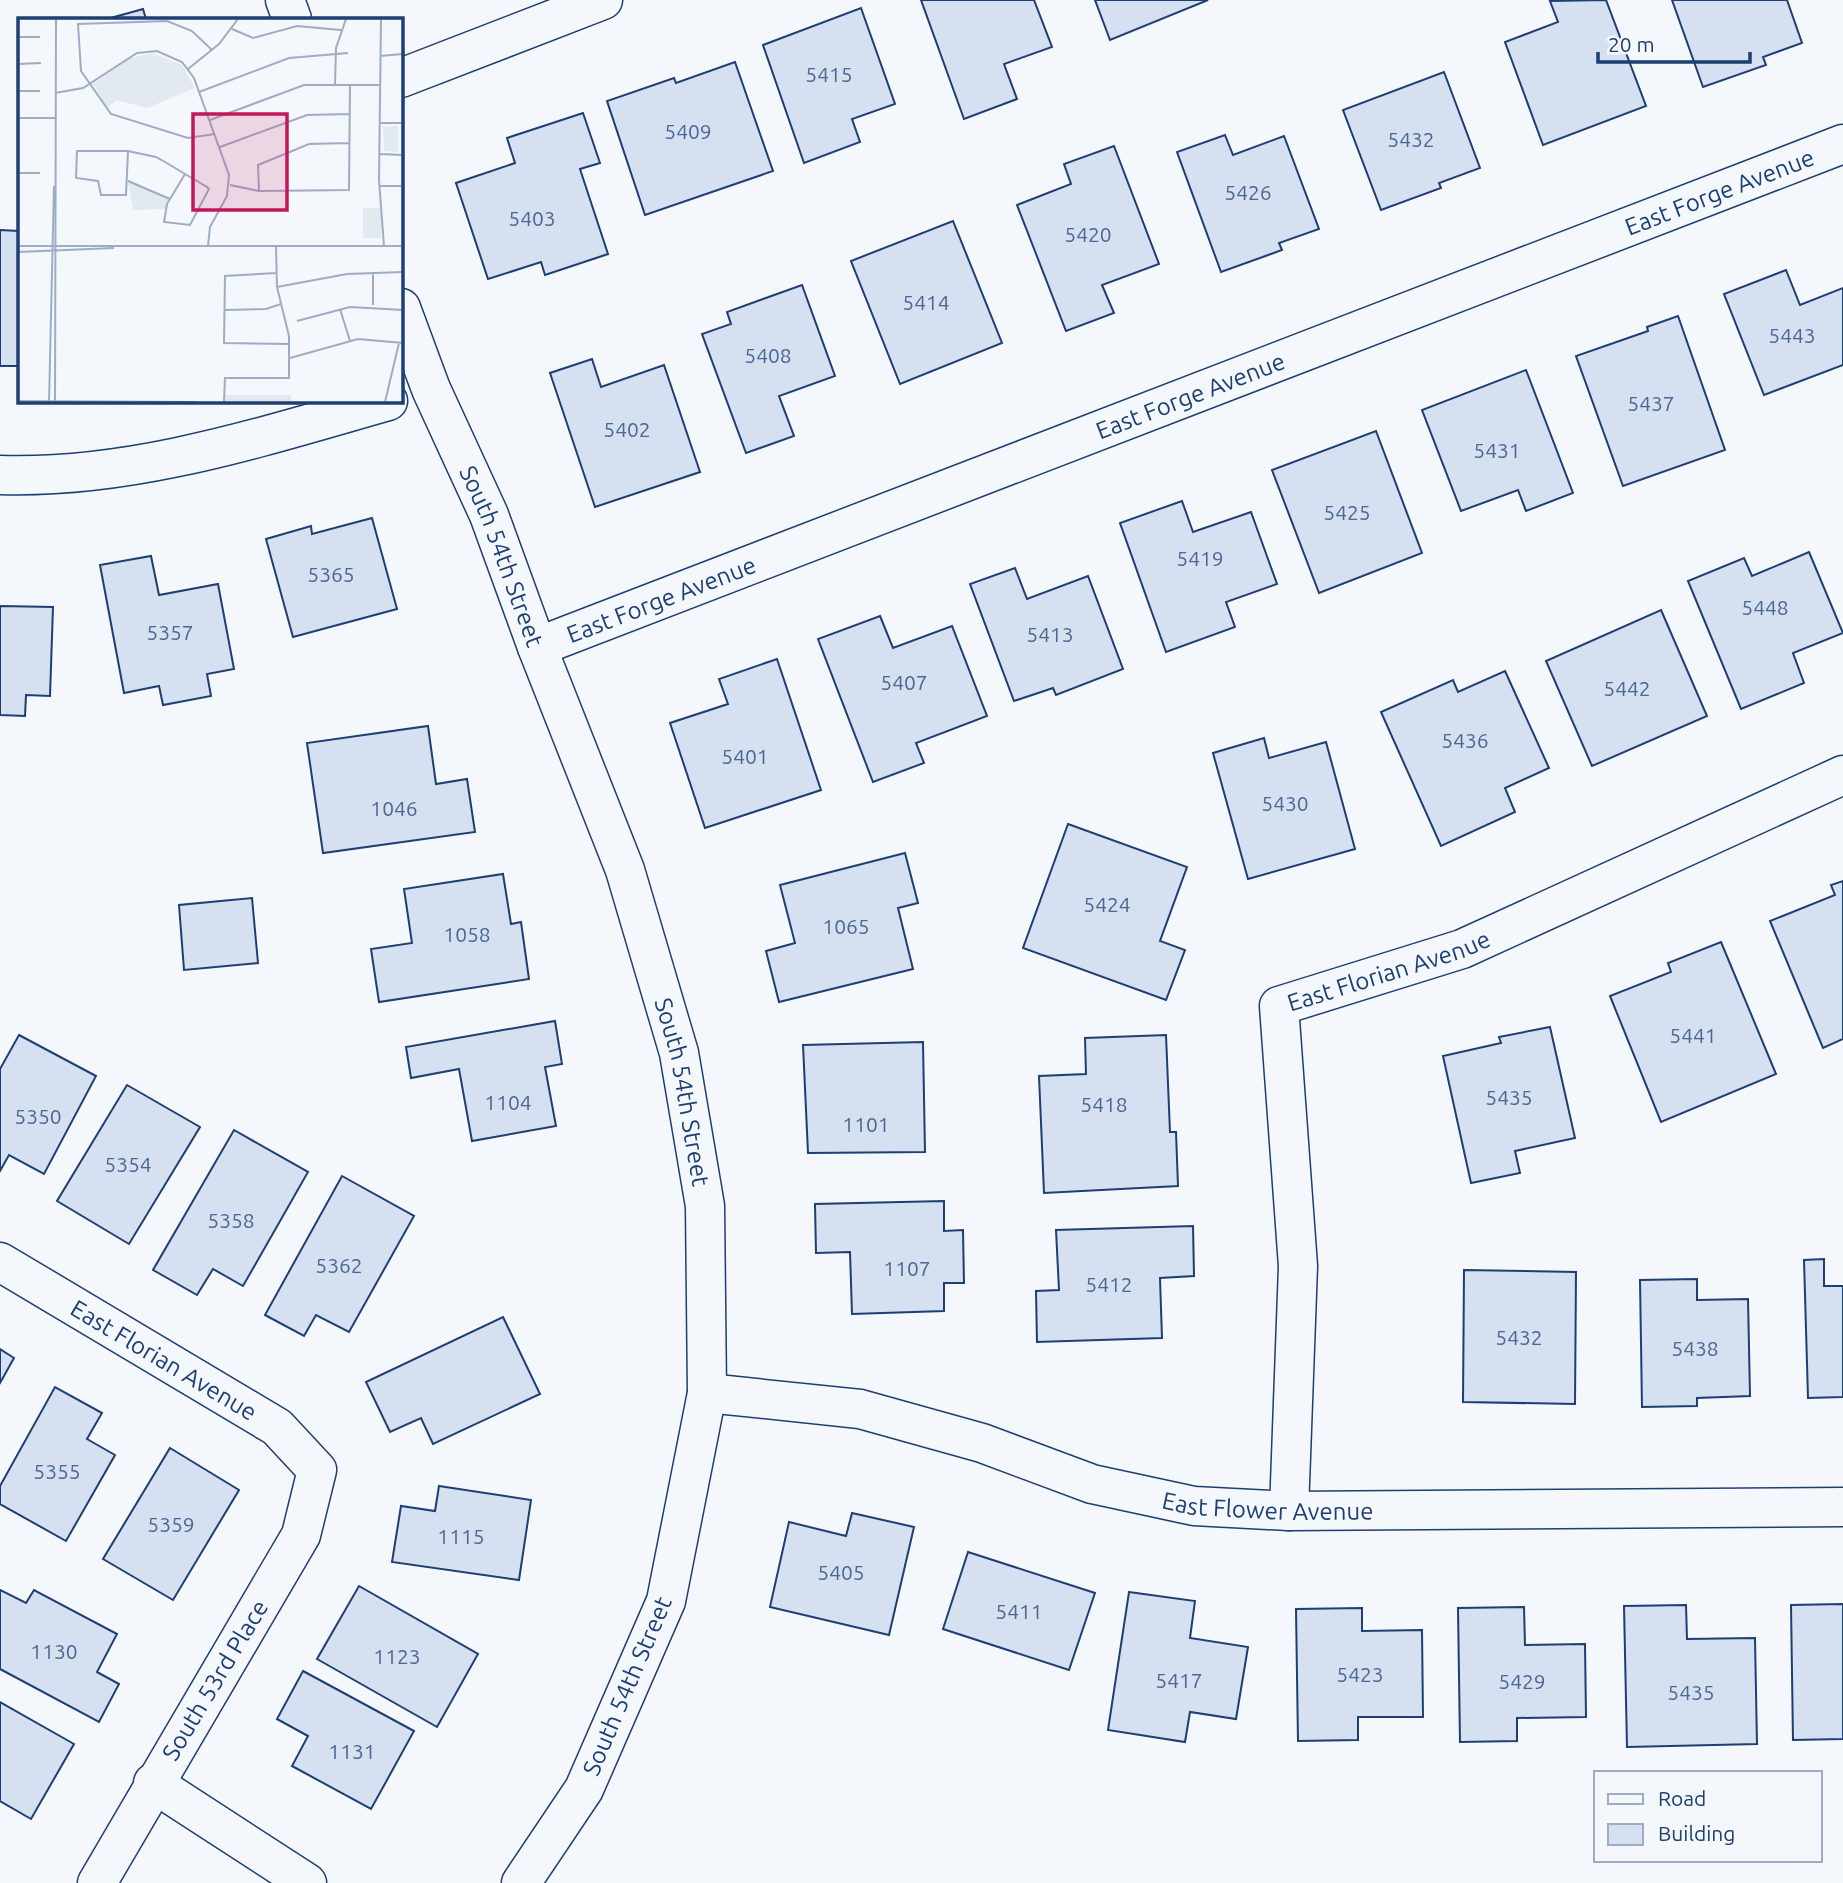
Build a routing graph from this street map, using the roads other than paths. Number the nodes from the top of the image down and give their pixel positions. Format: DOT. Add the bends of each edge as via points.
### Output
graph roads {
  1 [pos="285,0"];
  2 [pos="603,0"];
  3 [pos="292,18"];
  4 [pos="402,78"];
  5 [pos="1843,144"];
  6 [pos="402,314"];
  7 [pos="416,393"];
  8 [pos="384,402"];
  9 [pos="0,475"];
  10 [pos="537,648"];
  11 [pos="1843,775"];
  12 [pos="0,1262"];
  13 [pos="707,1393"];
  14 [pos="317,1470"];
  15 [pos="1843,1507"];
  16 [pos="1289,1511"];
  17 [pos="153,1783"];
  18 [pos="97,1883"];
  19 [pos="307,1883"];
  20 [pos="521,1883"];
  1 -- 3 [label="street"];
  2 -- 4 [label="street"];
  5 -- 10 [label="street, East Forge Avenue"];
  6 -- 7 [label="street, South 54th Street"];
  7 -- 10 [label="street, South 54th Street" via="489,515"];
  8 -- 9 [label="street" via="200,454 55,477"];
  10 -- 13 [label="street, South 54th Street" via="625,870 679,1054 705,1206"];
  11 -- 16 [label="street, East Florian Avenue" via="1462,949 1279,1006 1298,1266"];
  12 -- 14 [label="street, East Florian Avenue" via="277,1427"];
  13 -- 16 [label="street, East Flower Avenue" via="860,1409 982,1443 1092,1484 1194,1506"];
  13 -- 20 [label="street, South 54th Street" via="666,1601 584,1789"];
  14 -- 17 [label="street, South 53rd Place" via="301,1535"];
  15 -- 16 [label="street, East Flower Avenue"];
  17 -- 18 [label="street, South 53rd Place"];
  17 -- 19 [label="street"];
}
